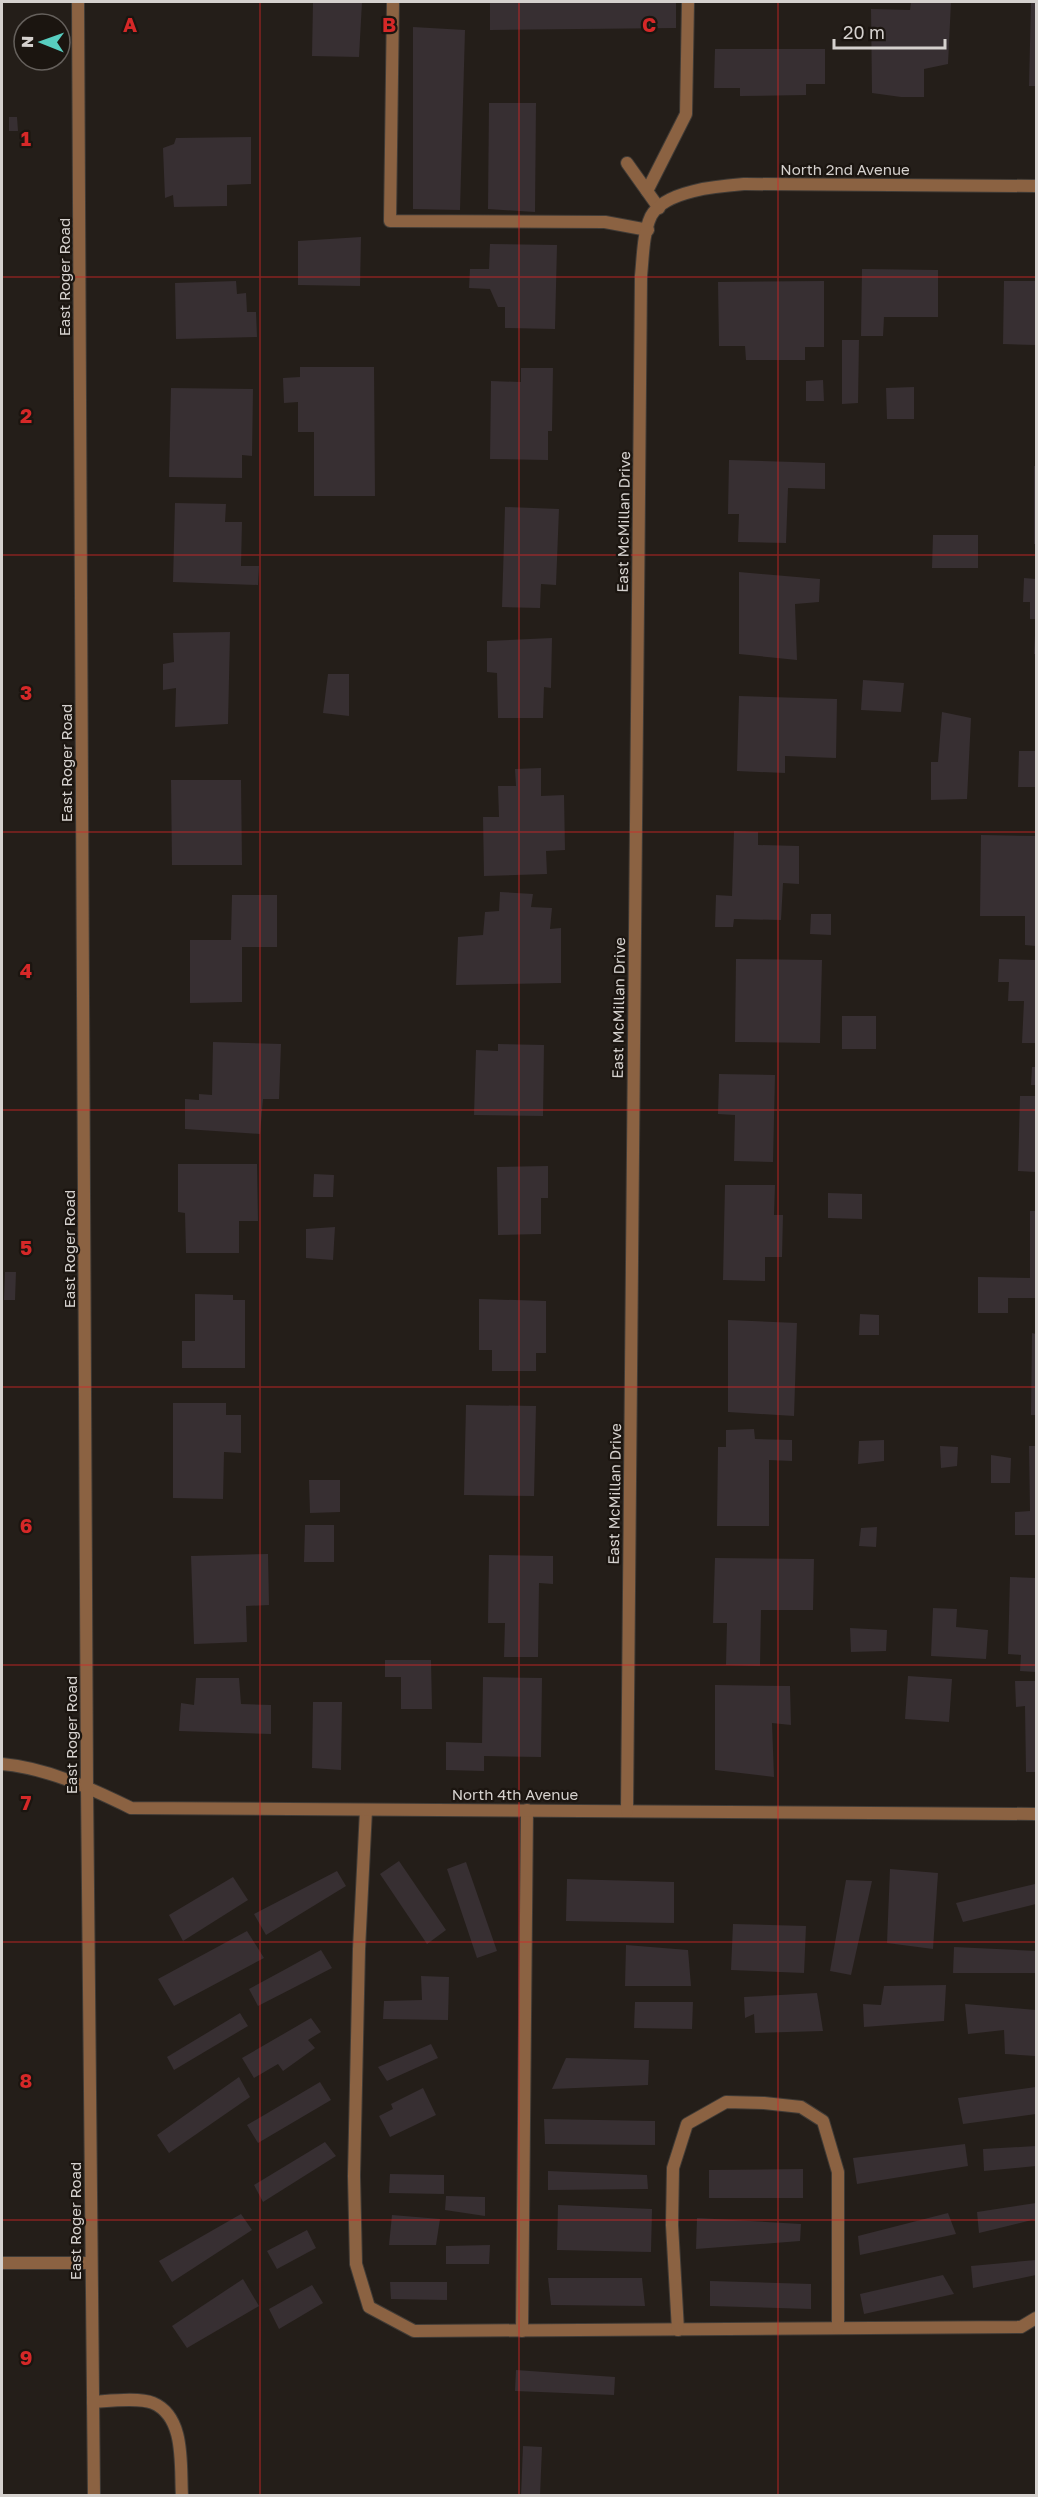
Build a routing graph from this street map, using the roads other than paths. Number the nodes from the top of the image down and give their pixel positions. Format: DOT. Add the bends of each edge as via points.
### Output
graph roads {
  1 [pos="78,2"];
  2 [pos="393,2"];
  3 [pos="688,2"];
  4 [pos="627,163"];
  5 [pos="1036,186"];
  6 [pos="647,191"];
  7 [pos="658,208"];
  8 [pos="648,230"];
  9 [pos="2,1764"];
  10 [pos="87,1787"];
  11 [pos="366,1810"];
  12 [pos="526,1810"];
  13 [pos="627,1811"];
  14 [pos="1036,1814"];
  15 [pos="2,2263"];
  16 [pos="91,2263"];
  17 [pos="1036,2318"];
  18 [pos="838,2328"];
  19 [pos="678,2330"];
  20 [pos="522,2331"];
  21 [pos="93,2402"];
  22 [pos="94,2496"];
  23 [pos="182,2496"];
  1 -- 10 [label="street, East Roger Road"];
  2 -- 8 [label="street" via="390,221 605,222"];
  3 -- 6 [label="street" via="687,114"];
  4 -- 6 [label="street"];
  5 -- 7 [label="street, North 2nd Avenue" via="745,184 707,187"];
  6 -- 7 [label="street"];
  7 -- 8 [label="street, East McMillan Drive"];
  8 -- 13 [label="street, East McMillan Drive" via="641,276"];
  9 -- 10 [label="street, North 4th Avenue" via="21,1766"];
  10 -- 11 [label="street, North 4th Avenue" via="131,1808"];
  10 -- 16 [label="street, East Roger Road"];
  11 -- 12 [label="street, North 4th Avenue"];
  11 -- 20 [label="street" via="359,1949 356,2264 369,2307 414,2331"];
  12 -- 13 [label="street, North 4th Avenue"];
  12 -- 20 [label="street"];
  13 -- 14 [label="street, North 4th Avenue"];
  15 -- 16 [label="street"];
  16 -- 21 [label="street, East Roger Road"];
  17 -- 18 [label="street" via="1021,2327"];
  18 -- 19 [label="street"];
  18 -- 19 [label="street" via="838,2172 823,2121 801,2107 726,2102 687,2124 673,2168"];
  19 -- 20 [label="street"];
  21 -- 22 [label="street, East Roger Road"];
  21 -- 23 [label="street" via="152,2402 168,2413 177,2430"];
}
